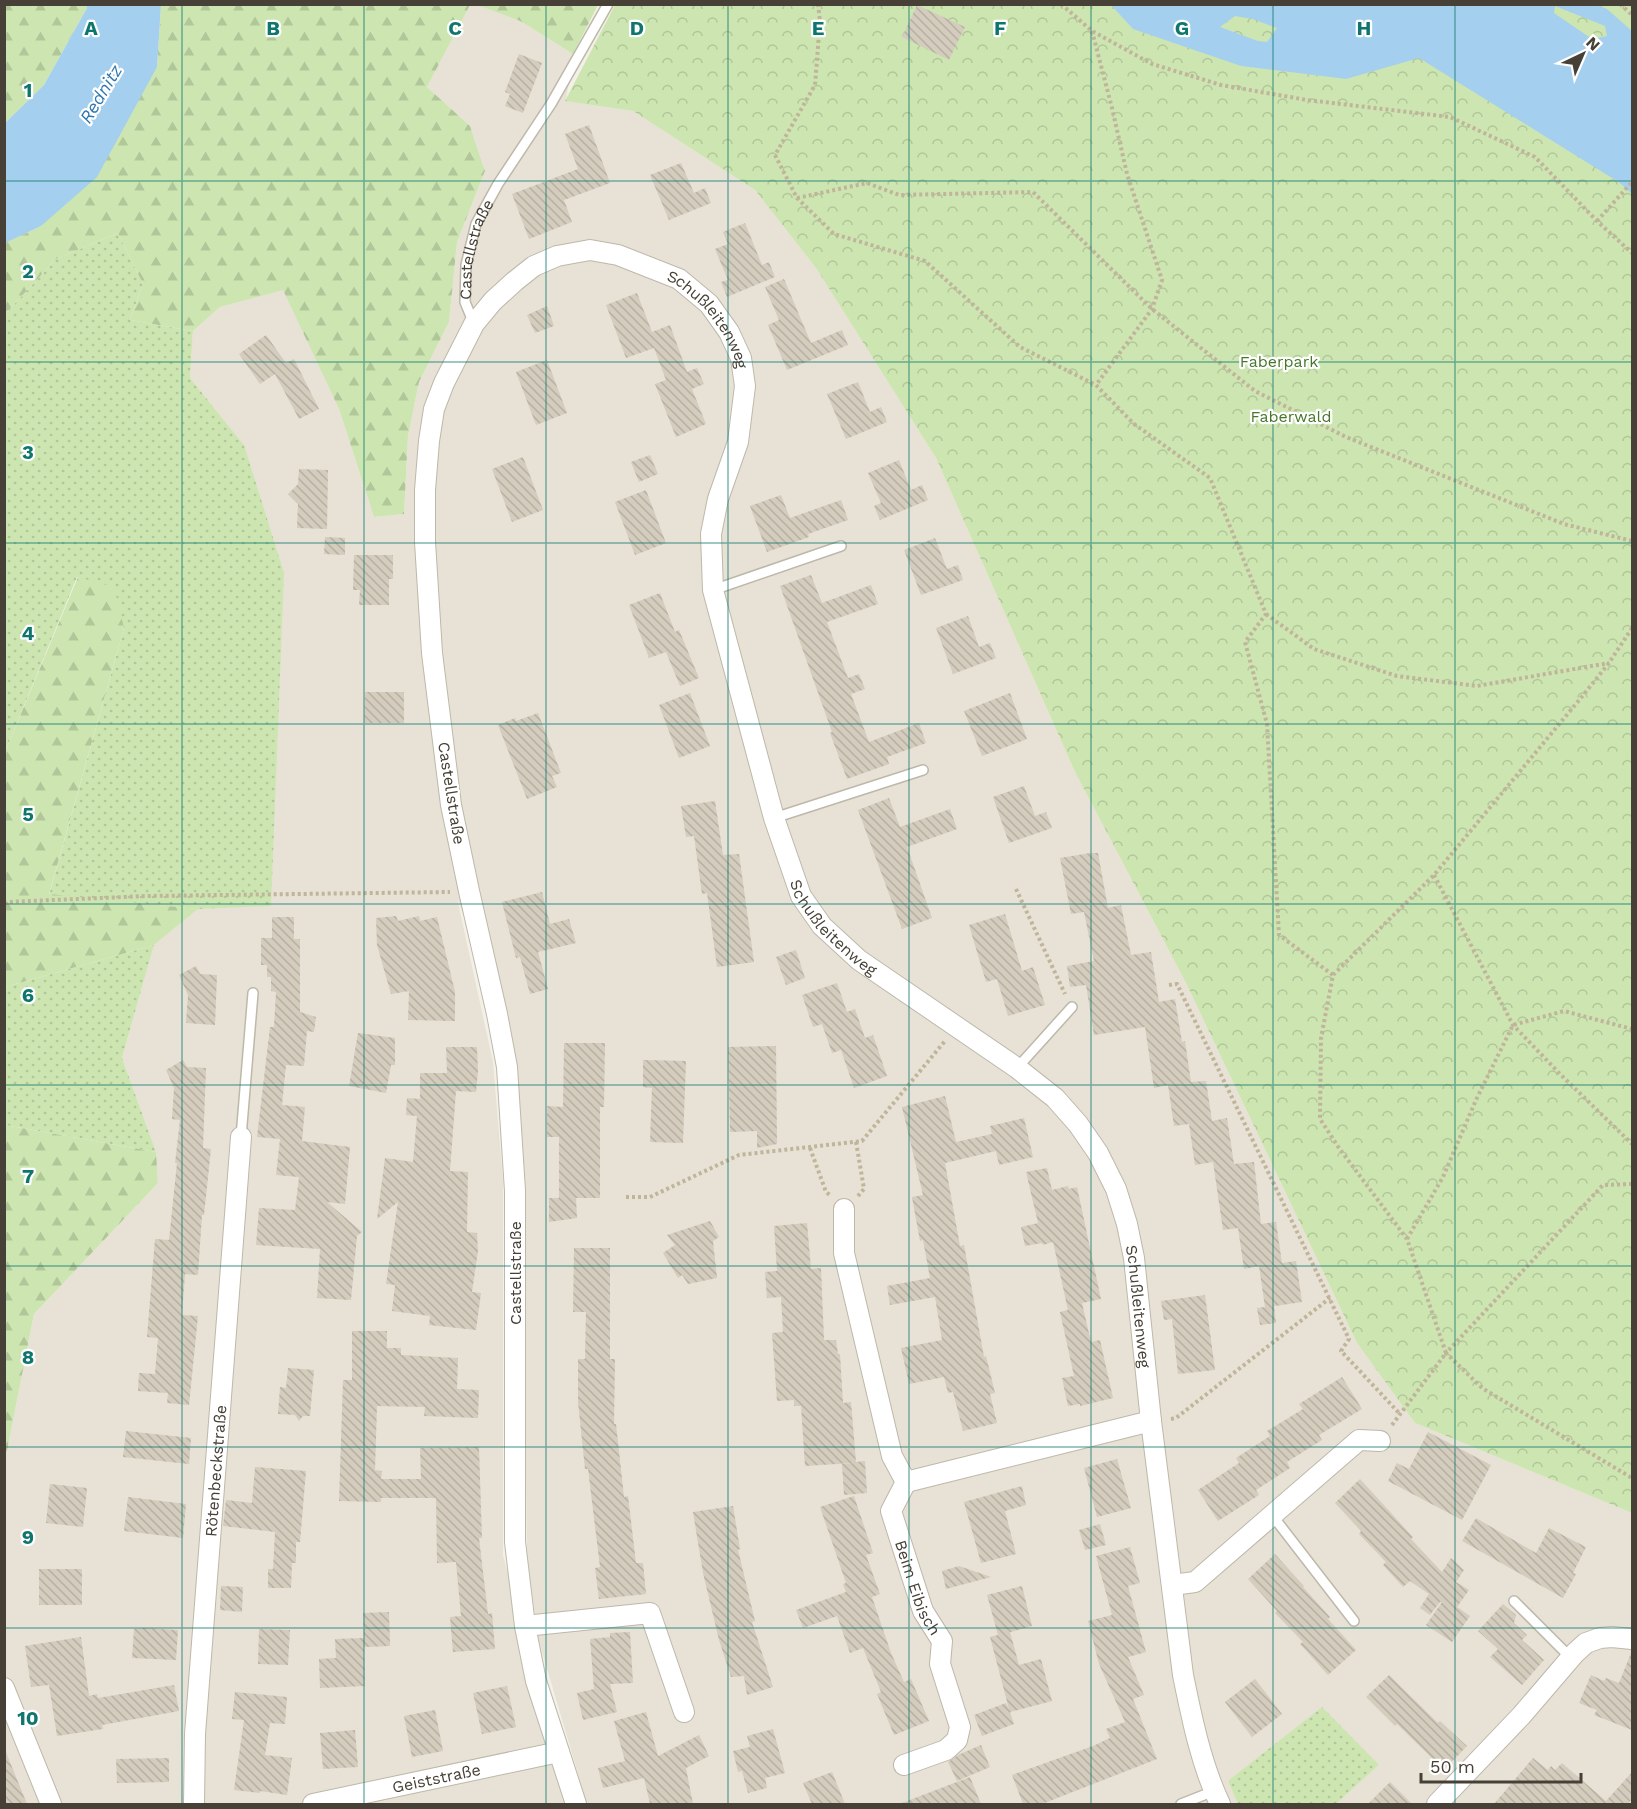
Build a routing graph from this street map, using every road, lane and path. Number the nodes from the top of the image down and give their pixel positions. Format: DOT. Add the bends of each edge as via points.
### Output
graph roads {
  1 [pos="608,4"];
  2 [pos="818,4"];
  3 [pos="1061,4"];
  4 [pos="1620,4"];
  5 [pos="1632,15"];
  6 [pos="1092,31"];
  7 [pos="1632,182"];
  8 [pos="797,198"];
  9 [pos="1597,221"];
  10 [pos="1632,253"];
  11 [pos="1152,309"];
  12 [pos="474,324"];
  13 [pos="1096,385"];
  14 [pos="1632,541"];
  15 [pos="841,546"];
  16 [pos="713,590"];
  17 [pos="1266,614"];
  18 [pos="1632,628"];
  19 [pos="1609,663"];
  20 [pos="923,770"];
  21 [pos="774,818"];
  22 [pos="1434,875"];
  23 [pos="1016,889"];
  24 [pos="469,891"];
  25 [pos="4,903"];
  26 [pos="1333,975"];
  27 [pos="1169,985"];
  28 [pos="253,993"];
  29 [pos="1072,1007"];
  30 [pos="1513,1024"];
  31 [pos="957,1027"];
  32 [pos="1632,1029"];
  33 [pos="1017,1068"];
  34 [pos="241,1137"];
  35 [pos="856,1142"];
  36 [pos="1632,1143"];
  37 [pos="810,1148"];
  38 [pos="1632,1184"];
  39 [pos="626,1197"];
  40 [pos="844,1209"];
  41 [pos="1407,1239"];
  42 [pos="1330,1298"];
  43 [pos="1446,1353"];
  44 [pos="1400,1414"];
  45 [pos="1151,1421"];
  46 [pos="1380,1441"];
  47 [pos="1632,1478"];
  48 [pos="906,1482"];
  49 [pos="1272,1515"];
  50 [pos="1172,1585"];
  51 [pos="1514,1601"];
  52 [pos="1354,1621"];
  53 [pos="525,1626"];
  54 [pos="1632,1639"];
  55 [pos="1570,1658"];
  56 [pos="4,1688"];
  57 [pos="684,1712"];
  58 [pos="559,1752"];
  59 [pos="904,1765"];
  60 [pos="1217,1798"];
  61 [pos="51,1804"];
  62 [pos="194,1804"];
  63 [pos="313,1804"];
  64 [pos="576,1804"];
  65 [pos="1181,1804"];
  66 [pos="1437,1804"];
  1 -- 12 [label="lane, Castellstraße" via="476,224 465,283 465,302"];
  2 -- 8 [label="path" via="815,85 775,155"];
  3 -- 6 [label="path"];
  4 -- 5 [label="path"];
  6 -- 9 [label="path" via="1152,64 1221,85 1450,117 1535,157"];
  6 -- 11 [label="path" via="1126,174 1162,280"];
  7 -- 9 [label="path"];
  8 -- 11 [label="path" via="867,183 899,195 1033,192"];
  8 -- 13 [label="path" via="834,234 925,261 1020,347"];
  9 -- 10 [label="path"];
  11 -- 13 [label="path"];
  11 -- 14 [label="path" via="1255,391 1346,437 1564,524"];
  12 -- 16 [label="street, Schußleitenweg" via="534,266 557,256 590,250 618,255 679,279 709,304 741,358 745,386 738,442 718,499 711,534"];
  12 -- 24 [label="street, Castellstraße" via="434,408 425,500 432,653 451,805"];
  13 -- 17 [label="path" via="1134,424 1210,478"];
  15 -- 16 [label="lane"];
  16 -- 21 [label="street, Schußleitenweg"];
  17 -- 19 [label="path" via="1314,649 1397,676 1477,686"];
  17 -- 26 [label="path" via="1245,642 1267,724 1279,935"];
  18 -- 19 [label="path"];
  19 -- 22 [label="path"];
  20 -- 21 [label="lane"];
  21 -- 31 [label="street, Schußleitenweg" via="801,896 822,926 859,960"];
  22 -- 26 [label="path"];
  22 -- 30 [label="path"];
  23 -- 29 [label="path"];
  24 -- 25 [label="path" via="147,896"];
  24 -- 53 [label="street, Castellstraße" via="507,1067 515,1191 514,1542"];
  26 -- 41 [label="path" via="1321,1038 1320,1119"];
  27 -- 42 [label="path" via="1178,984"];
  28 -- 34 [label="lane"];
  29 -- 33 [label="lane"];
  30 -- 32 [label="path" via="1564,1011"];
  30 -- 36 [label="path"];
  30 -- 41 [label="path" via="1443,1177"];
  31 -- 33 [label="street, Schußleitenweg"];
  31 -- 35 [label="path" via="862,1141"];
  33 -- 45 [label="street, Schußleitenweg" via="1055,1098 1078,1124 1116,1189 1134,1258"];
  34 -- 62 [label="street, Rötenbeckstraße" via="195,1734"];
  35 -- 37 [label="path"];
  35 -- 40 [label="path" via="864,1189"];
  37 -- 39 [label="path" via="739,1155 650,1197"];
  37 -- 40 [label="path" via="826,1192"];
  38 -- 43 [label="path" via="1603,1185"];
  40 -- 48 [label="street" via="844,1253 892,1456"];
  41 -- 43 [label="path"];
  42 -- 44 [label="path" via="1349,1339 1341,1351"];
  42 -- 45 [label="path" via="1176,1418"];
  43 -- 44 [label="path"];
  43 -- 47 [label="path" via="1482,1388"];
  44 -- 46 [label="path"];
  45 -- 48 [label="street"];
  45 -- 50 [label="street, Schußleitenweg"];
  46 -- 49 [label="street" via="1359,1440"];
  48 -- 59 [label="street, Beim Eibisch" via="891,1511 923,1611 942,1641 940,1664 960,1727 957,1740 946,1750"];
  49 -- 50 [label="street" via="1195,1582"];
  49 -- 52 [label="lane"];
  50 -- 60 [label="street, Schußleitenweg" via="1190,1711"];
  51 -- 55 [label="lane"];
  53 -- 57 [label="street" via="650,1613"];
  53 -- 58 [label="street, Castellstraße" via="536,1681"];
  54 -- 55 [label="street" via="1600,1638 1586,1643"];
  55 -- 66 [label="street"];
  56 -- 61 [label="street"];
  58 -- 63 [label="street, Geiststraße"];
  58 -- 64 [label="street, Castellstraße"];
  60 -- 65 [label="lane, Schußleitenweg"];
}
